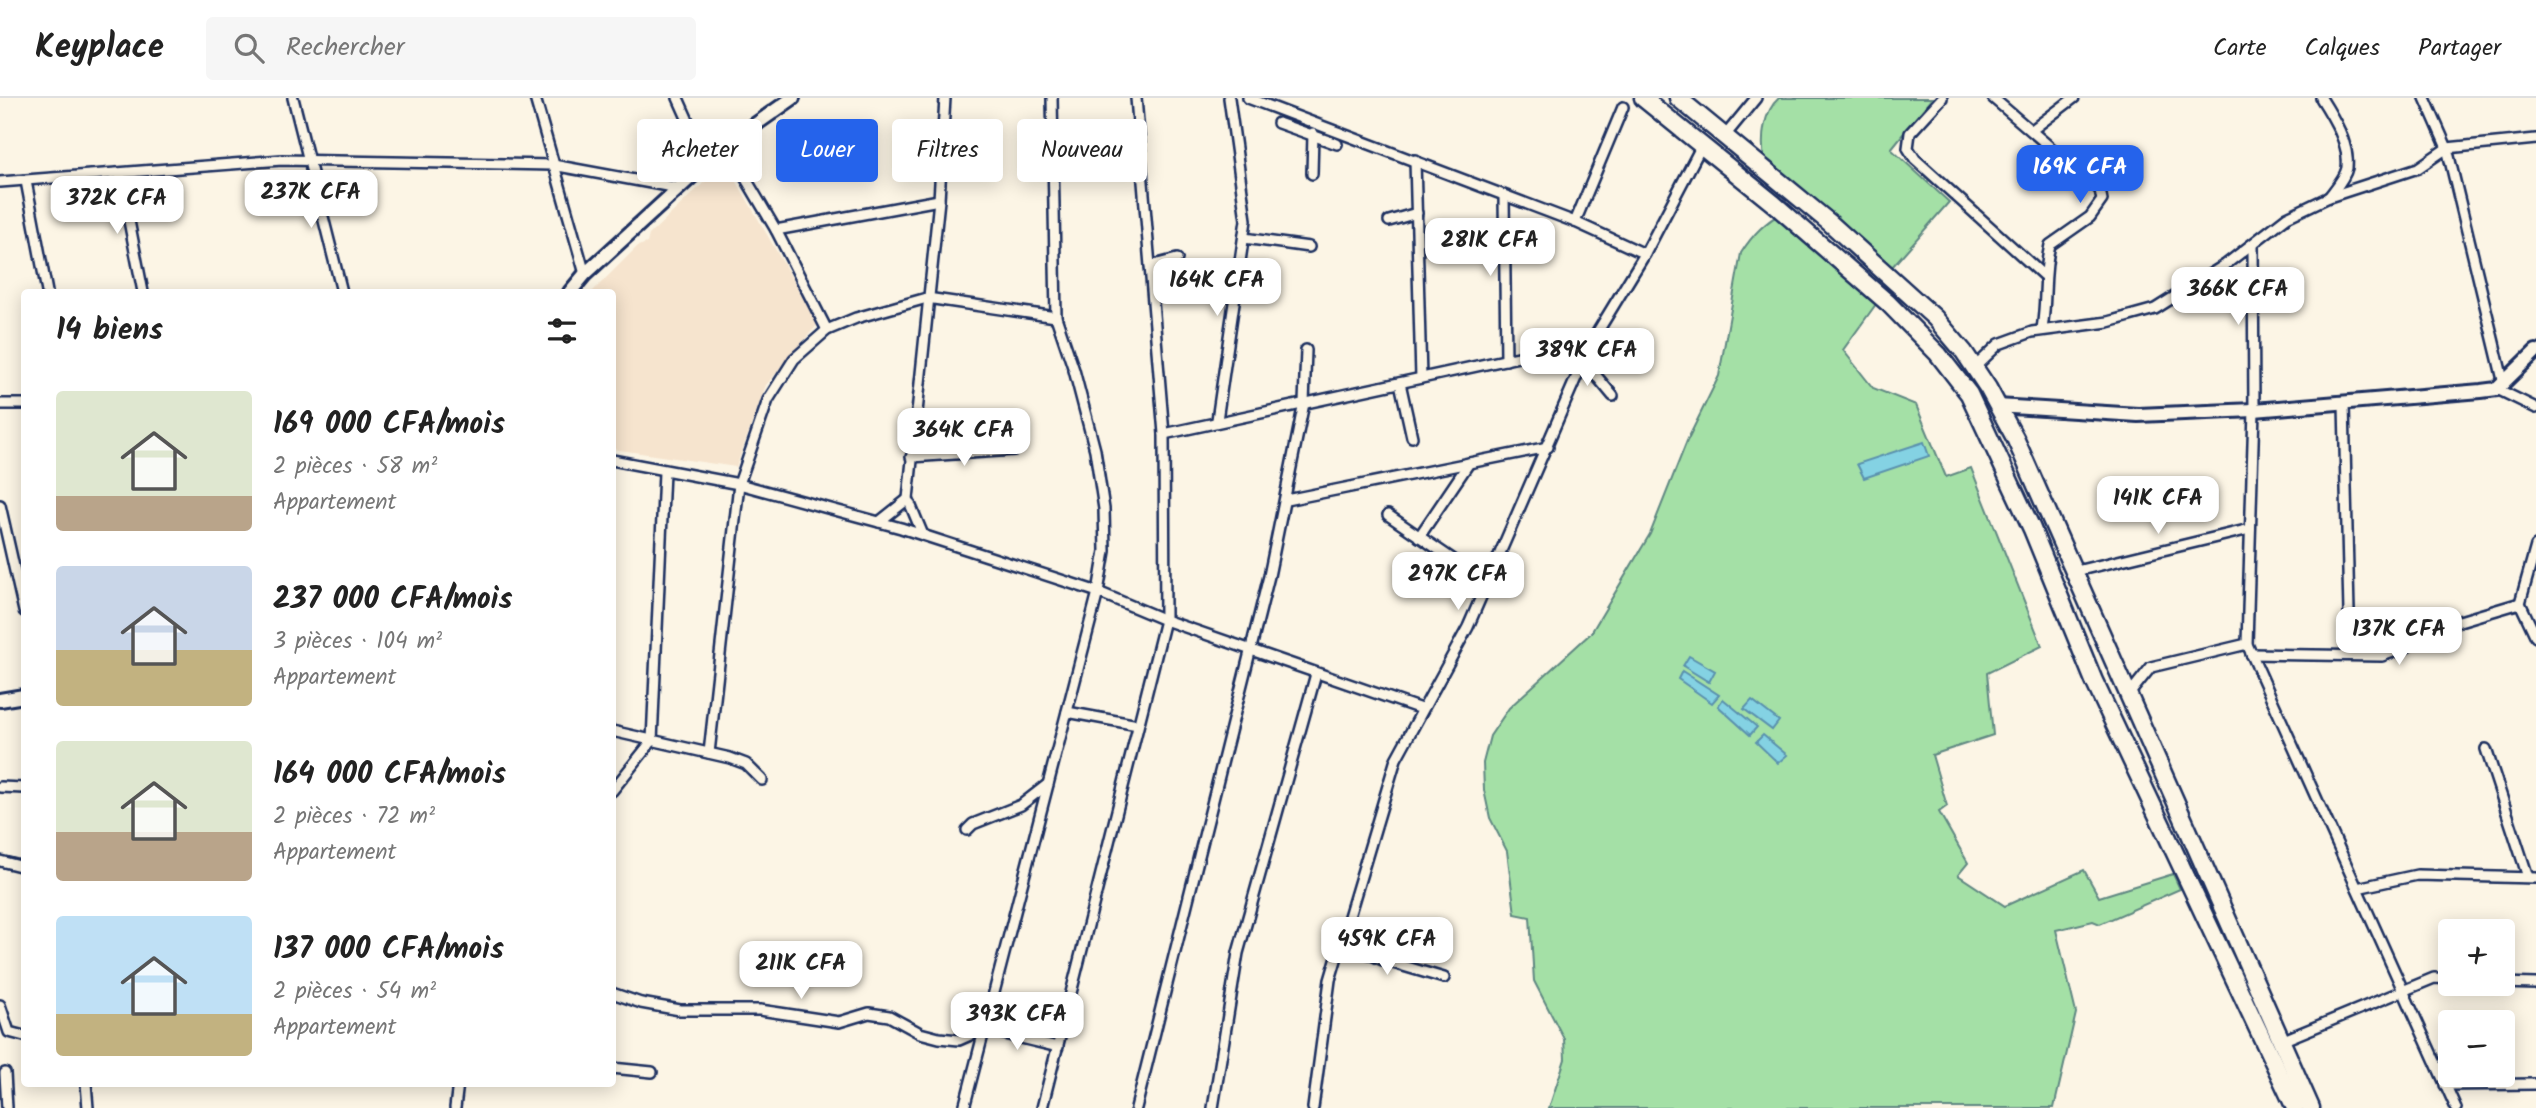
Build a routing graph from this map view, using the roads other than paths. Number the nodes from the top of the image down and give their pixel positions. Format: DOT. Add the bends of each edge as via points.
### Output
graph roads {
  1 [pos="293,98"];
  2 [pos="535,98"];
  3 [pos="678,98"];
  4 [pos="793,98"];
  5 [pos="945,98"];
  6 [pos="1052,98"];
  7 [pos="1136,98"];
  8 [pos="1229,98"];
  9 [pos="1248,98"];
  10 [pos="1643,98"];
  11 [pos="1678,98"];
  12 [pos="1756,98"];
  13 [pos="1942,98"];
  14 [pos="1993,98"];
  15 [pos="2074,98"];
  16 [pos="2321,98"];
  17 [pos="2425,98"];
  18 [pos="1623,107"];
  19 [pos="687,119"];
  20 [pos="762,120"];
  21 [pos="1278,123"];
  22 [pos="1314,124"];
  23 [pos="2032,130"];
  24 [pos="1313,135"];
  25 [pos="1724,137"];
  26 [pos="2536,139"];
  27 [pos="1337,144"];
  28 [pos="1701,147"];
  29 [pos="2447,148"];
  30 [pos="1415,160"];
  31 [pos="309,161"];
  32 [pos="553,165"];
  33 [pos="1312,174"];
  34 [pos="120,175"];
  35 [pos="26,181"];
  36 [pos="0,182"];
  37 [pos="685,182"];
  38 [pos="748,182"];
  39 [pos="678,188"];
  40 [pos="1504,196"];
  41 [pos="2329,197"];
  42 [pos="939,200"];
  43 [pos="1417,213"];
  44 [pos="1389,221"];
  45 [pos="1575,222"];
  46 [pos="776,230"];
  47 [pos="1244,238"];
  48 [pos="2253,244"];
  49 [pos="1309,247"];
  50 [pos="1645,254"];
  51 [pos="1177,259"];
  52 [pos="1150,266"];
  53 [pos="585,274"];
  54 [pos="2043,275"];
  55 [pos="46,289"];
  56 [pos="142,289"];
  57 [pos="341,289"];
  58 [pos="572,289"];
  59 [pos="927,298"];
  60 [pos="1056,317"];
  61 [pos="827,330"];
  62 [pos="2042,330"];
  63 [pos="1592,341"];
  64 [pos="1306,350"];
  65 [pos="2536,351"];
  66 [pos="1506,359"];
  67 [pos="1584,360"];
  68 [pos="1975,368"];
  69 [pos="1420,378"];
  70 [pos="1400,383"];
  71 [pos="2500,386"];
  72 [pos="1614,396"];
  73 [pos="1304,403"];
  74 [pos="0,404"];
  75 [pos="21,404"];
  76 [pos="2344,404"];
  77 [pos="1997,406"];
  78 [pos="2536,408"];
  79 [pos="2254,410"];
  80 [pos="1217,420"];
  81 [pos="1164,434"];
  82 [pos="1412,437"];
  83 [pos="1548,447"];
  84 [pos="1014,450"];
  85 [pos="911,457"];
  86 [pos="616,461"];
  87 [pos="1469,463"];
  88 [pos="664,472"];
  89 [pos="739,484"];
  90 [pos="908,499"];
  91 [pos="1286,500"];
  92 [pos="0,505"];
  93 [pos="1388,515"];
  94 [pos="879,522"];
  95 [pos="2250,529"];
  96 [pos="923,535"];
  97 [pos="1419,537"];
  98 [pos="2536,546"];
  99 [pos="2072,572"];
  100 [pos="2532,573"];
  101 [pos="1486,582"];
  102 [pos="1098,592"];
  103 [pos="21,598"];
  104 [pos="2520,603"];
  105 [pos="1165,620"];
  106 [pos="2536,637"];
  107 [pos="2247,644"];
  108 [pos="1251,650"];
  109 [pos="2251,654"];
  110 [pos="2350,654"];
  111 [pos="1316,674"];
  112 [pos="21,697"];
  113 [pos="2127,697"];
  114 [pos="0,701"];
  115 [pos="1420,709"];
  116 [pos="1066,712"];
  117 [pos="1138,725"];
  118 [pos="616,732"];
  119 [pos="652,741"];
  120 [pos="2486,749"];
  121 [pos="709,753"];
  122 [pos="762,780"];
  123 [pos="1048,784"];
  124 [pos="616,785"];
  125 [pos="0,787"];
  126 [pos="21,788"];
  127 [pos="967,830"];
  128 [pos="0,861"];
  129 [pos="21,866"];
  130 [pos="2532,878"];
  131 [pos="2357,888"];
  132 [pos="1341,941"];
  133 [pos="1444,978"];
  134 [pos="2438,978"];
  135 [pos="2515,983"];
  136 [pos="2536,984"];
  137 [pos="2403,990"];
  138 [pos="616,994"];
  139 [pos="0,1004"];
  140 [pos="984,1029"];
  141 [pos="21,1036"];
  142 [pos="2279,1042"];
  143 [pos="1058,1047"];
  144 [pos="616,1068"];
  145 [pos="2438,1069"];
  146 [pos="652,1072"];
  147 [pos="5,1073"];
  148 [pos="2515,1084"];
  149 [pos="2536,1084"];
  150 [pos="86,1087"];
  151 [pos="458,1087"];
  152 [pos="2446,1087"];
  153 [pos="7,1108"];
  154 [pos="88,1108"];
  155 [pos="455,1108"];
  156 [pos="964,1108"];
  157 [pos="1042,1108"];
  158 [pos="1136,1108"];
  159 [pos="1213,1108"];
  160 [pos="1313,1108"];
  161 [pos="2294,1108"];
  162 [pos="2311,1108"];
  163 [pos="2456,1108"];
  1 -- 31 [label="street"];
  2 -- 32 [label="street"];
  3 -- 19 [label="street"];
  4 -- 20 [label="street"];
  5 -- 42 [label="street"];
  6 -- 60 [label="street"];
  7 -- 52 [label="street"];
  8 -- 47 [label="street" via="1247,220"];
  9 -- 22 [label="street"];
  10 -- 28 [label="highway"];
  11 -- 25 [label="highway"];
  12 -- 25 [label="street"];
  13 -- 54 [label="street" via="1910,133 1908,148"];
  14 -- 23 [label="street"];
  15 -- 23 [label="street"];
  16 -- 41 [label="street" via="2339,131 2346,159 2344,175"];
  17 -- 29 [label="street"];
  18 -- 45 [label="street"];
  21 -- 24 [label="street"];
  22 -- 24 [label="street"];
  22 -- 30 [label="street"];
  23 -- 54 [label="street" via="2100,190 2102,200 2090,217 2052,242"];
  24 -- 27 [label="street"];
  24 -- 33 [label="street"];
  25 -- 68 [label="highway" via="1920,304"];
  26 -- 29 [label="street"];
  28 -- 50 [label="street"];
  28 -- 161 [label="highway" via="1888,303 1969,394 2042,552 2094,681"];
  29 -- 41 [label="street" via="2403,175"];
  29 -- 71 [label="street"];
  30 -- 40 [label="street"];
  30 -- 43 [label="street"];
  31 -- 32 [label="street"];
  31 -- 34 [label="street"];
  31 -- 57 [label="street"];
  32 -- 39 [label="street"];
  32 -- 53 [label="street"];
  34 -- 35 [label="street"];
  34 -- 56 [label="street"];
  35 -- 36 [label="street"];
  35 -- 55 [label="street"];
  37 -- 39 [label="street"];
  38 -- 46 [label="street"];
  39 -- 53 [label="street"];
  40 -- 45 [label="street"];
  40 -- 66 [label="street"];
  41 -- 48 [label="street" via="2287,217"];
  42 -- 46 [label="street"];
  42 -- 59 [label="street"];
  43 -- 44 [label="street"];
  43 -- 69 [label="street"];
  45 -- 50 [label="street"];
  46 -- 61 [label="street"];
  47 -- 49 [label="street"];
  47 -- 80 [label="street"];
  48 -- 62 [label="street" via="2155,309 2108,322"];
  48 -- 79 [label="street"];
  50 -- 63 [label="street"];
  51 -- 52 [label="street"];
  52 -- 81 [label="street"];
  53 -- 58 [label="street"];
  54 -- 62 [label="street"];
  59 -- 60 [label="street"];
  59 -- 61 [label="street"];
  59 -- 85 [label="street"];
  60 -- 102 [label="street" via="1095,450 1105,551"];
  61 -- 89 [label="street" via="793,359 768,400"];
  62 -- 68 [label="street" via="1999,344"];
  63 -- 66 [label="street"];
  63 -- 67 [label="street"];
  64 -- 73 [label="street"];
  65 -- 71 [label="street"];
  66 -- 69 [label="street"];
  67 -- 72 [label="street"];
  67 -- 83 [label="street"];
  68 -- 77 [label="highway"];
  69 -- 70 [label="street"];
  70 -- 73 [label="street"];
  70 -- 82 [label="street"];
  71 -- 76 [label="street"];
  71 -- 78 [label="street"];
  73 -- 80 [label="street"];
  73 -- 91 [label="street"];
  74 -- 75 [label="street"];
  76 -- 79 [label="street"];
  76 -- 110 [label="street"];
  77 -- 79 [label="street" via="2138,415"];
  77 -- 99 [label="highway"];
  79 -- 95 [label="street"];
  80 -- 81 [label="street"];
  81 -- 105 [label="street"];
  83 -- 87 [label="street"];
  83 -- 101 [label="street"];
  84 -- 85 [label="street"];
  85 -- 90 [label="street"];
  86 -- 88 [label="street"];
  87 -- 91 [label="street"];
  87 -- 97 [label="street"];
  88 -- 89 [label="street"];
  88 -- 119 [label="street"];
  89 -- 94 [label="street"];
  89 -- 121 [label="street"];
  90 -- 94 [label="street"];
  90 -- 96 [label="street"];
  91 -- 108 [label="street"];
  92 -- 103 [label="street"];
  93 -- 97 [label="street"];
  94 -- 96 [label="street"];
  95 -- 99 [label="street"];
  95 -- 107 [label="street"];
  96 -- 102 [label="street"];
  97 -- 101 [label="street"];
  98 -- 100 [label="street"];
  99 -- 113 [label="highway"];
  100 -- 104 [label="street"];
  101 -- 115 [label="street" via="1468,626"];
  102 -- 105 [label="street"];
  102 -- 116 [label="street"];
  104 -- 106 [label="street"];
  104 -- 110 [label="street" via="2426,631 2397,652"];
  105 -- 108 [label="street"];
  105 -- 117 [label="street"];
  107 -- 109 [label="street"];
  107 -- 113 [label="street" via="2151,667"];
  108 -- 111 [label="street"];
  108 -- 158 [label="street"];
  109 -- 110 [label="street"];
  109 -- 131 [label="street"];
  111 -- 115 [label="street"];
  111 -- 159 [label="street" via="1238,953"];
  112 -- 114 [label="street"];
  113 -- 142 [label="highway"];
  115 -- 132 [label="street" via="1396,759"];
  116 -- 117 [label="street"];
  116 -- 123 [label="street"];
  117 -- 143 [label="street"];
  118 -- 119 [label="street"];
  119 -- 121 [label="street"];
  119 -- 124 [label="street"];
  120 -- 130 [label="street"];
  121 -- 122 [label="street" via="746,764"];
  123 -- 127 [label="street" via="1021,805"];
  123 -- 140 [label="street"];
  125 -- 126 [label="street"];
  128 -- 129 [label="street"];
  130 -- 131 [label="street" via="2417,874"];
  131 -- 137 [label="street"];
  132 -- 133 [label="street" via="1383,960"];
  132 -- 160 [label="street" via="1330,980"];
  134 -- 137 [label="street"];
  135 -- 136 [label="street"];
  137 -- 142 [label="street"];
  137 -- 145 [label="street"];
  138 -- 140 [label="street" via="680,1010 760,1010 839,1022 869,1013 889,1016 920,1033 958,1040"];
  139 -- 141 [label="street" via="9,1032"];
  140 -- 143 [label="street"];
  140 -- 156 [label="street"];
  142 -- 162 [label="highway"];
  143 -- 157 [label="street"];
  144 -- 146 [label="street"];
  147 -- 153 [label="street"];
  148 -- 149 [label="street"];
  150 -- 154 [label="street"];
  151 -- 155 [label="street"];
  152 -- 163 [label="street"];
}
